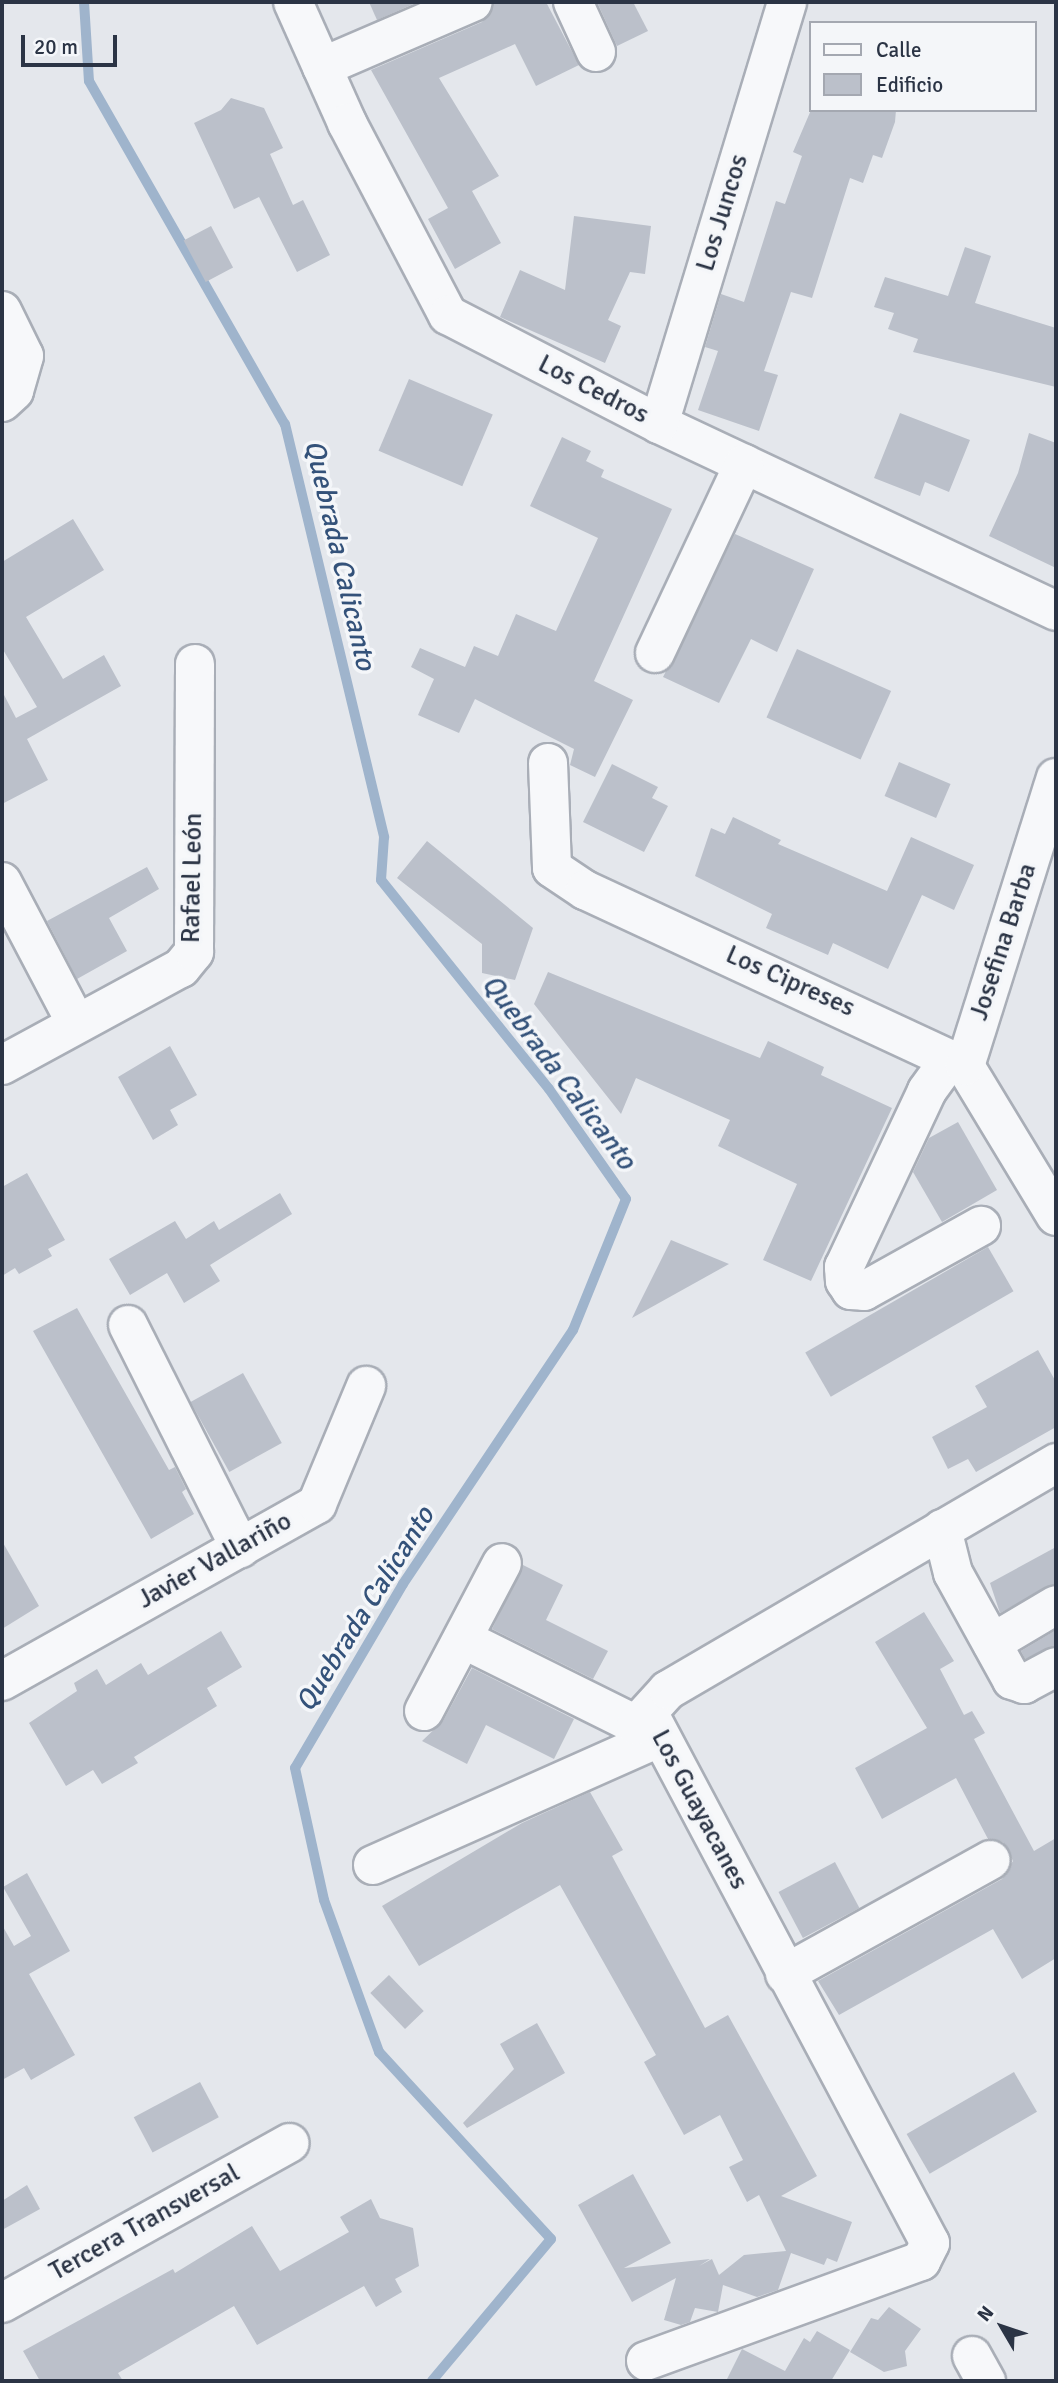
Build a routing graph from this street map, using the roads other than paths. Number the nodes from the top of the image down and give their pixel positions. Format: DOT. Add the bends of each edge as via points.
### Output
graph roads {
  1 [pos="293,2"];
  2 [pos="473,2"];
  3 [pos="573,2"];
  4 [pos="787,2"];
  5 [pos="596,51"];
  6 [pos="322,67"];
  7 [pos="2,310"];
  8 [pos="2,402"];
  9 [pos="659,424"];
  10 [pos="744,464"];
  11 [pos="1056,611"];
  12 [pos="655,653"];
  13 [pos="195,664"];
  14 [pos="548,763"];
  15 [pos="1056,778"];
  16 [pos="2,882"];
  17 [pos="76,1023"];
  18 [pos="958,1063"];
  19 [pos="2,1065"];
  20 [pos="1056,1216"];
  21 [pos="981,1226"];
  22 [pos="128,1325"];
  23 [pos="366,1386"];
  24 [pos="1056,1463"];
  25 [pos="942,1529"];
  26 [pos="240,1548"];
  27 [pos="502,1563"];
  28 [pos="1056,1605"];
  29 [pos="463,1639"];
  30 [pos="992,1643"];
  31 [pos="1056,1667"];
  32 [pos="2,1681"];
  33 [pos="424,1711"];
  34 [pos="648,1731"];
  35 [pos="991,1860"];
  36 [pos="373,1865"];
  37 [pos="785,1975"];
  38 [pos="289,2143"];
  39 [pos="2,2303"];
  40 [pos="646,2361"];
  1 -- 6 [label="street, Los Cedros"];
  2 -- 6 [label="street"];
  3 -- 5 [label="street"];
  4 -- 9 [label="street, Los Juncos"];
  6 -- 9 [label="street, Los Cedros" via="445,312"];
  7 -- 8 [label="street" via="24,356 14,391"];
  9 -- 10 [label="street, Los Cedros"];
  10 -- 11 [label="street, Los Cedros"];
  10 -- 12 [label="street"];
  13 -- 17 [label="street, Rafael León" via="194,952 181,968"];
  14 -- 18 [label="street, Los Cipreses" via="548,858 563,877"];
  15 -- 18 [label="street, Josefina Barba"];
  16 -- 17 [label="street"];
  17 -- 19 [label="street, Rafael León"];
  18 -- 20 [label="street"];
  18 -- 21 [label="street, Josefina Barba" via="927,1091 844,1267 845,1281 864,1291"];
  22 -- 26 [label="street"];
  23 -- 26 [label="street, Javier Vallariño" via="321,1499"];
  24 -- 25 [label="street, Los Guayacanes"];
  25 -- 30 [label="street" via="953,1573"];
  25 -- 34 [label="street, Los Guayacanes" via="668,1690"];
  26 -- 32 [label="street, Javier Vallariño"];
  27 -- 29 [label="street"];
  28 -- 30 [label="street"];
  29 -- 33 [label="street"];
  29 -- 34 [label="street"];
  30 -- 31 [label="street" via="1018,1685"];
  34 -- 36 [label="street"];
  34 -- 37 [label="street, Los Guayacanes"];
  35 -- 37 [label="street"];
  37 -- 40 [label="street, Los Guayacanes" via="930,2247 921,2261"];
  38 -- 39 [label="street, Tercera Transversal"];
}
